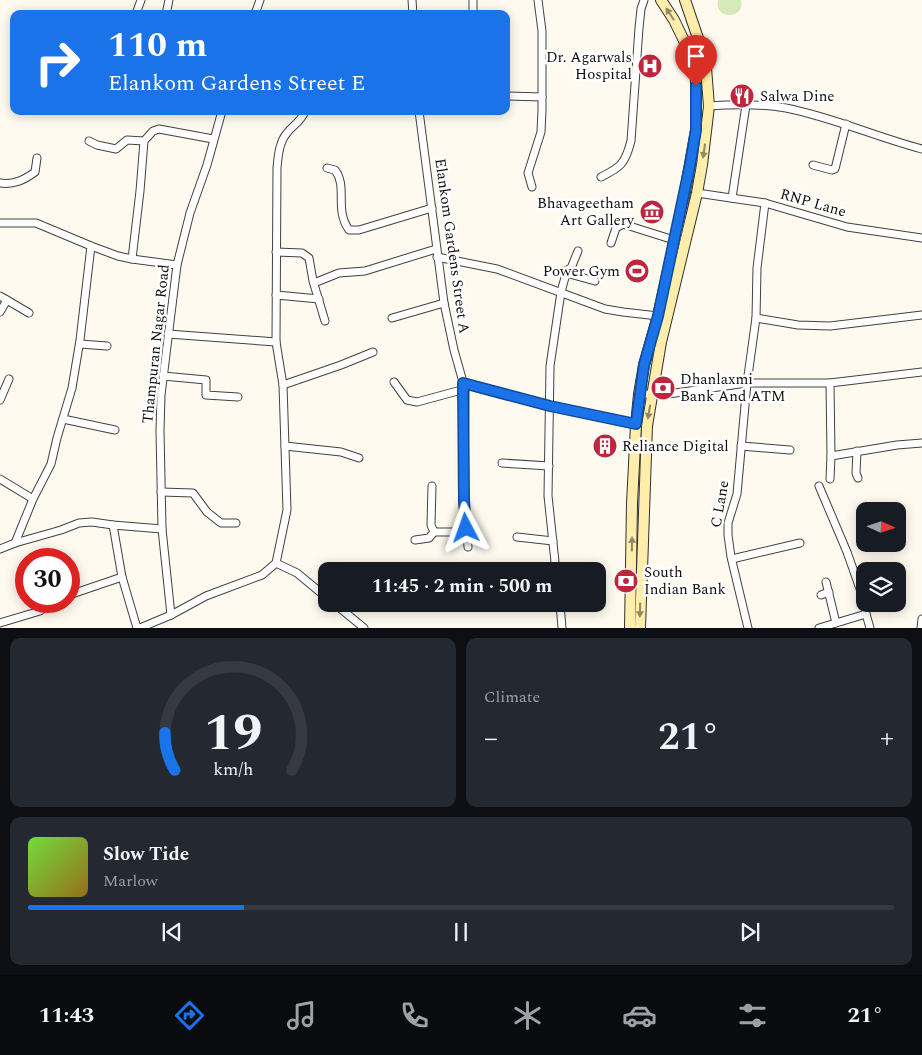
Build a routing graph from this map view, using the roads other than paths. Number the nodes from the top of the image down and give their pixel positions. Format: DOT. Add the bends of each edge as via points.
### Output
graph roads {
  1 [pos="538,0"];
  2 [pos="644,0"];
  3 [pos="661,0"];
  4 [pos="684,0"];
  5 [pos="510,96"];
  6 [pos="542,97"];
  7 [pos="746,105"];
  8 [pos="709,106"];
  9 [pos="221,115"];
  10 [pos="303,115"];
  11 [pos="420,115"];
  12 [pos="846,124"];
  13 [pos="213,139"];
  14 [pos="90,141"];
  15 [pos="144,141"];
  16 [pos="922,149"];
  17 [pos="37,158"];
  18 [pos="813,165"];
  19 [pos="327,168"];
  20 [pos="600,177"];
  21 [pos="0,183"];
  22 [pos="532,187"];
  23 [pos="697,193"];
  24 [pos="732,198"];
  25 [pos="765,203"];
  26 [pos="432,208"];
  27 [pos="0,223"];
  28 [pos="922,238"];
  29 [pos="674,240"];
  30 [pos="611,243"];
  31 [pos="91,246"];
  32 [pos="578,251"];
  33 [pos="276,252"];
  34 [pos="436,253"];
  35 [pos="132,259"];
  36 [pos="177,265"];
  37 [pos="566,274"];
  38 [pos="595,281"];
  39 [pos="314,283"];
  40 [pos="561,292"];
  41 [pos="276,296"];
  42 [pos="3,298"];
  43 [pos="319,299"];
  44 [pos="444,303"];
  45 [pos="0,312"];
  46 [pos="29,313"];
  47 [pos="922,315"];
  48 [pos="658,316"];
  49 [pos="392,318"];
  50 [pos="756,318"];
  51 [pos="325,321"];
  52 [pos="168,334"];
  53 [pos="276,342"];
  54 [pos="80,344"];
  55 [pos="107,346"];
  56 [pos="373,352"];
  57 [pos="922,372"];
  58 [pos="163,376"];
  59 [pos="9,379"];
  60 [pos="394,382"];
  61 [pos="747,383"];
  62 [pos="830,383"];
  63 [pos="283,385"];
  64 [pos="464,386"];
  65 [pos="639,394"];
  66 [pos="652,394"];
  67 [pos="238,397"];
  68 [pos="0,398"];
  69 [pos="550,406"];
  70 [pos="63,420"];
  71 [pos="636,424"];
  72 [pos="115,430"];
  73 [pos="922,443"];
  74 [pos="285,446"];
  75 [pos="741,446"];
  76 [pos="790,450"];
  77 [pos="857,451"];
  78 [pos="831,456"];
  79 [pos="359,458"];
  80 [pos="502,463"];
  81 [pos="549,466"];
  82 [pos="634,469"];
  83 [pos="645,469"];
  84 [pos="858,478"];
  85 [pos="0,479"];
  86 [pos="830,479"];
  87 [pos="432,486"];
  88 [pos="819,486"];
  89 [pos="162,492"];
  90 [pos="33,499"];
  91 [pos="236,523"];
  92 [pos="113,525"];
  93 [pos="162,529"];
  94 [pos="434,532"];
  95 [pos="467,532"];
  96 [pos="517,537"];
  97 [pos="415,540"];
  98 [pos="552,541"];
  99 [pos="15,543"];
  100 [pos="800,543"];
  101 [pos="468,547"];
  102 [pos="0,549"];
  103 [pos="732,560"];
  104 [pos="555,562"];
  105 [pos="276,563"];
  106 [pos="122,577"];
  107 [pos="826,582"];
  108 [pos="318,590"];
  109 [pos="80,591"];
  110 [pos="829,592"];
  111 [pos="821,595"];
  112 [pos="344,612"];
  113 [pos="561,612"];
  114 [pos="35,613"];
  115 [pos="866,614"];
  116 [pos="171,615"];
  117 [pos="922,619"];
  118 [pos="836,622"];
  119 [pos="0,626"];
  120 [pos="138,628"];
  121 [pos="364,628"];
  122 [pos="562,628"];
  123 [pos="630,628"];
  124 [pos="640,628"];
  125 [pos="748,628"];
  126 [pos="819,628"];
  127 [pos="870,628"];
  128 [pos="921,628"];
  1 -- 6 [label="street" via="542,31"];
  2 -- 20 [label="street" via="628,153 619,168"];
  29 -- 3 [label="main road, one-way" via="696,130 696,82 690,53"];
  4 -- 8 [label="main road" via="702,50"];
  5 -- 6 [label="street"];
  6 -- 22 [label="street" via="541,132 528,173"];
  7 -- 8 [label="street"];
  7 -- 12 [label="street" via="785,108"];
  7 -- 24 [label="street"];
  8 -- 23 [label="main road, one-way"];
  9 -- 13 [label="street, Thampuran Nagar Road"];
  10 -- 33 [label="street" via="285,134 279,150"];
  11 -- 26 [label="street, Elankom Gardens Street A"];
  12 -- 16 [label="street"];
  12 -- 18 [label="street" via="835,168"];
  13 -- 15 [label="street" via="159,129"];
  13 -- 36 [label="street, Thampuran Nagar Road"];
  14 -- 15 [label="street" via="116,149 127,140"];
  15 -- 35 [label="street"];
  17 -- 21 [label="street" via="35,172 25,179"];
  19 -- 26 [label="street" via="335,170 340,179 342,217 349,230"];
  23 -- 24 [label="street, RNP Lane"];
  23 -- 66 [label="main road" via="660,342"];
  24 -- 25 [label="street, RNP Lane"];
  25 -- 28 [label="street, RNP Lane" via="847,227"];
  25 -- 50 [label="street, C Lane" via="757,268"];
  26 -- 34 [label="street, Elankom Gardens Street A"];
  27 -- 31 [label="street" via="36,223"];
  29 -- 30 [label="street" via="623,224 616,228"];
  29 -- 48 [label="main road"];
  31 -- 35 [label="street"];
  31 -- 54 [label="street"];
  32 -- 37 [label="street"];
  33 -- 39 [label="street" via="302,253 309,258"];
  33 -- 41 [label="street"];
  34 -- 39 [label="street" via="365,271 339,273"];
  34 -- 40 [label="street" via="496,269"];
  34 -- 44 [label="street, Elankom Gardens Street A"];
  35 -- 36 [label="street"];
  36 -- 52 [label="street, Thampuran Nagar Road"];
  37 -- 38 [label="street"];
  37 -- 40 [label="street"];
  39 -- 43 [label="street"];
  40 -- 48 [label="street" via="606,308"];
  40 -- 69 [label="street" via="550,366"];
  41 -- 43 [label="street"];
  41 -- 53 [label="street"];
  42 -- 45 [label="street"];
  42 -- 46 [label="street"];
  43 -- 51 [label="street"];
  44 -- 49 [label="street"];
  44 -- 64 [label="street, Elankom Gardens Street A"];
  47 -- 50 [label="street" via="830,326"];
  48 -- 65 [label="main road"];
  50 -- 61 [label="street, C Lane"];
  52 -- 53 [label="street"];
  52 -- 58 [label="street, Thampuran Nagar Road"];
  53 -- 63 [label="street"];
  54 -- 55 [label="street"];
  54 -- 70 [label="street"];
  56 -- 63 [label="street"];
  57 -- 62 [label="street"];
  58 -- 67 [label="street" via="206,380 206,396"];
  58 -- 89 [label="street, Thampuran Nagar Road" via="160,430"];
  59 -- 68 [label="street"];
  60 -- 64 [label="street" via="407,400 417,402"];
  61 -- 62 [label="street"];
  61 -- 66 [label="street"];
  61 -- 75 [label="street, C Lane"];
  62 -- 78 [label="street"];
  63 -- 74 [label="street"];
  64 -- 69 [label="street"];
  64 -- 95 [label="street, Elankom Gardens Street A"];
  65 -- 66 [label="street"];
  65 -- 71 [label="main road"];
  66 -- 83 [label="main road, one-way"];
  69 -- 71 [label="street"];
  69 -- 81 [label="street"];
  70 -- 72 [label="street"];
  70 -- 90 [label="street" via="51,464"];
  71 -- 82 [label="main road"];
  73 -- 77 [label="street"];
  74 -- 79 [label="street" via="341,452"];
  74 -- 105 [label="street" via="286,510"];
  75 -- 76 [label="street"];
  75 -- 103 [label="street, C Lane" via="737,494 728,523"];
  77 -- 78 [label="street"];
  77 -- 84 [label="street"];
  78 -- 86 [label="street"];
  80 -- 81 [label="street"];
  81 -- 98 [label="street"];
  82 -- 83 [label="main road"];
  123 -- 82 [label="main road, one-way"];
  83 -- 124 [label="main road, one-way"];
  85 -- 90 [label="street"];
  87 -- 94 [label="street" via="431,525"];
  88 -- 115 [label="street" via="847,552"];
  89 -- 91 [label="street" via="193,493 206,512 221,522"];
  89 -- 93 [label="street, Thampuran Nagar Road"];
  90 -- 99 [label="street"];
  92 -- 93 [label="street"];
  92 -- 99 [label="street" via="79,522"];
  92 -- 106 [label="street"];
  93 -- 116 [label="street, Thampuran Nagar Road"];
  94 -- 95 [label="street"];
  94 -- 97 [label="street" via="429,538"];
  95 -- 101 [label="street, Elankom Gardens Street A"];
  96 -- 98 [label="street"];
  98 -- 104 [label="street"];
  99 -- 102 [label="street"];
  100 -- 103 [label="street"];
  103 -- 125 [label="street, C Lane"];
  105 -- 108 [label="street" via="297,573"];
  105 -- 116 [label="street" via="262,575 206,596"];
  106 -- 109 [label="street"];
  106 -- 120 [label="street"];
  107 -- 110 [label="street"];
  110 -- 111 [label="street"];
  110 -- 118 [label="street"];
  112 -- 121 [label="street"];
  113 -- 122 [label="street"];
  114 -- 119 [label="street"];
  115 -- 118 [label="street"];
  115 -- 127 [label="street"];
  116 -- 120 [label="street"];
  117 -- 128 [label="street"];
  118 -- 126 [label="street"];
}
